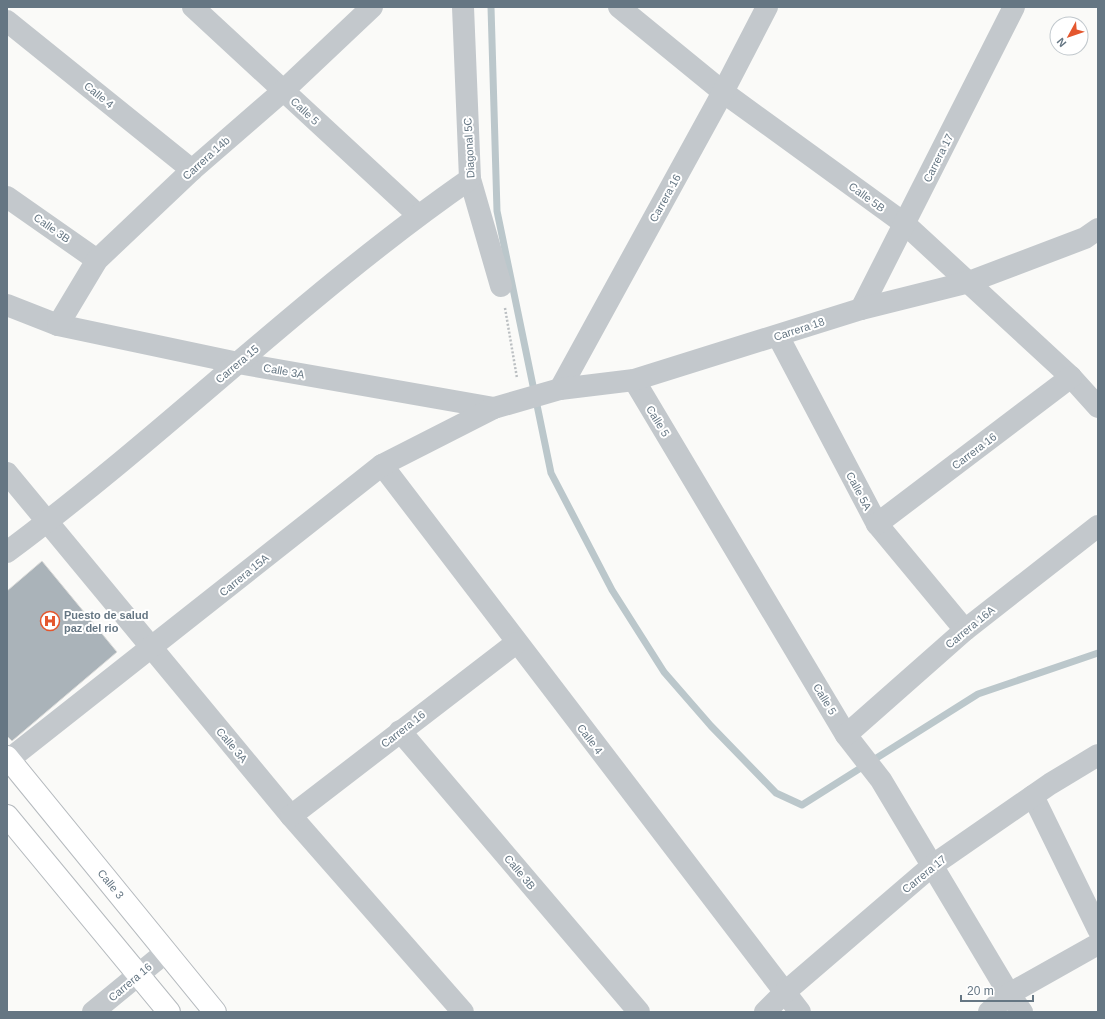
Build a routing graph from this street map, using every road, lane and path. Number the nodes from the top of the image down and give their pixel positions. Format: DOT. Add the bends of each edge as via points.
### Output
graph roads {
  1 [pos="193,7"];
  2 [pos="372,7"];
  3 [pos="463,7"];
  4 [pos="619,7"];
  5 [pos="767,7"];
  6 [pos="1014,7"];
  7 [pos="7,21"];
  8 [pos="283,91"];
  9 [pos="723,92"];
  10 [pos="192,170"];
  11 [pos="470,179"];
  12 [pos="7,197"];
  13 [pos="418,215"];
  14 [pos="905,224"];
  15 [pos="1098,229"];
  16 [pos="97,260"];
  17 [pos="970,282"];
  18 [pos="501,286"];
  19 [pos="7,305"];
  20 [pos="861,309"];
  21 [pos="58,324"];
  22 [pos="778,336"];
  23 [pos="238,363"];
  24 [pos="1071,377"];
  25 [pos="634,380"];
  26 [pos="553,391"];
  27 [pos="521,400"];
  28 [pos="1098,407"];
  29 [pos="494,408"];
  30 [pos="382,465"];
  31 [pos="7,473"];
  32 [pos="48,522"];
  33 [pos="877,524"];
  34 [pos="1098,526"];
  35 [pos="7,552"];
  36 [pos="965,630"];
  37 [pos="516,643"];
  38 [pos="151,648"];
  39 [pos="400,731"];
  40 [pos="852,742"];
  41 [pos="1098,755"];
  42 [pos="8,759"];
  43 [pos="1033,796"];
  44 [pos="7,816"];
  45 [pos="291,816"];
  46 [pos="933,865"];
  47 [pos="1098,930"];
  48 [pos="1098,944"];
  49 [pos="166,952"];
  50 [pos="140,975"];
  51 [pos="784,993"];
  52 [pos="1009,994"];
  53 [pos="93,1012"];
  54 [pos="169,1012"];
  55 [pos="215,1012"];
  56 [pos="463,1012"];
  57 [pos="639,1012"];
  58 [pos="765,1012"];
  59 [pos="800,1012"];
  60 [pos="989,1012"];
  61 [pos="1022,1012"];
  1 -- 8 [label="street, Calle 5"];
  2 -- 8 [label="street, Carrera 14b"];
  3 -- 11 [label="street, Diagonal 5C"];
  4 -- 9 [label="street, Calle 5B"];
  5 -- 9 [label="street, Carrera 16"];
  6 -- 14 [label="street, Carrera 17"];
  7 -- 10 [label="street, Calle 4"];
  8 -- 10 [label="street, Carrera 14b"];
  8 -- 13 [label="street, Calle 5"];
  9 -- 14 [label="street, Calle 5B"];
  9 -- 26 [label="street, Carrera 16"];
  10 -- 16 [label="street, Carrera 14b"];
  11 -- 13 [label="street, Carrera 15"];
  11 -- 18 [label="street, Diagonal 5C"];
  12 -- 16 [label="street, Calle 3B"];
  13 -- 23 [label="street, Carrera 15"];
  14 -- 17 [label="street, Calle 5B"];
  14 -- 20 [label="street, Carrera 17"];
  15 -- 17 [label="street, Carrera 18" via="1085,238"];
  16 -- 21 [label="street, Carrera 14b"];
  17 -- 20 [label="street, Carrera 18"];
  17 -- 24 [label="street, Calle 5B"];
  18 -- 27 [label="path"];
  19 -- 21 [label="street, Calle 3A"];
  20 -- 22 [label="street, Carrera 18"];
  21 -- 23 [label="street, Calle 3A"];
  22 -- 25 [label="street, Carrera 18"];
  22 -- 33 [label="street, Calle 5A"];
  23 -- 29 [label="street, Calle 3A"];
  23 -- 32 [label="street, Carrera 15"];
  24 -- 28 [label="street, Calle 5B"];
  24 -- 33 [label="street, Carrera 16"];
  25 -- 26 [label="street, Carrera 18"];
  25 -- 40 [label="street, Calle 5"];
  26 -- 27 [label="street, Carrera 18"];
  27 -- 29 [label="street, Carrera 18"];
  29 -- 30 [label="street, Carrera 15A"];
  30 -- 37 [label="street, Calle 4"];
  30 -- 38 [label="street, Carrera 15A"];
  31 -- 32 [label="street, Calle 3A"];
  32 -- 35 [label="street, Carrera 15"];
  32 -- 38 [label="street, Calle 3A"];
  33 -- 36 [label="street, Calle 5A"];
  34 -- 36 [label="street, Carrera 16A"];
  36 -- 40 [label="street, Carrera 16A"];
  37 -- 39 [label="street, Carrera 16"];
  37 -- 51 [label="street, Calle 4"];
  38 -- 42 [label="street, Carrera 15A"];
  38 -- 45 [label="street, Calle 3A"];
  39 -- 45 [label="street, Carrera 16"];
  39 -- 57 [label="street, Calle 3B"];
  40 -- 46 [label="street, Calle 5" via="881,780"];
  41 -- 43 [label="street, Carrera 17"];
  42 -- 49 [label="main road, Calle 3"];
  43 -- 46 [label="street, Carrera 17"];
  43 -- 47 [label="street"];
  44 -- 50 [label="main road"];
  45 -- 56 [label="street, Calle 3A"];
  46 -- 51 [label="street, Carrera 17"];
  46 -- 52 [label="street, Calle 5"];
  48 -- 52 [label="street"];
  49 -- 50 [label="street, Carrera 16"];
  49 -- 55 [label="main road, Calle 3"];
  50 -- 53 [label="street, Carrera 16"];
  50 -- 54 [label="main road"];
  51 -- 58 [label="street, Carrera 17"];
  51 -- 59 [label="street, Calle 4"];
  52 -- 60 [label="street"];
  52 -- 61 [label="street, Calle 5"];
}
